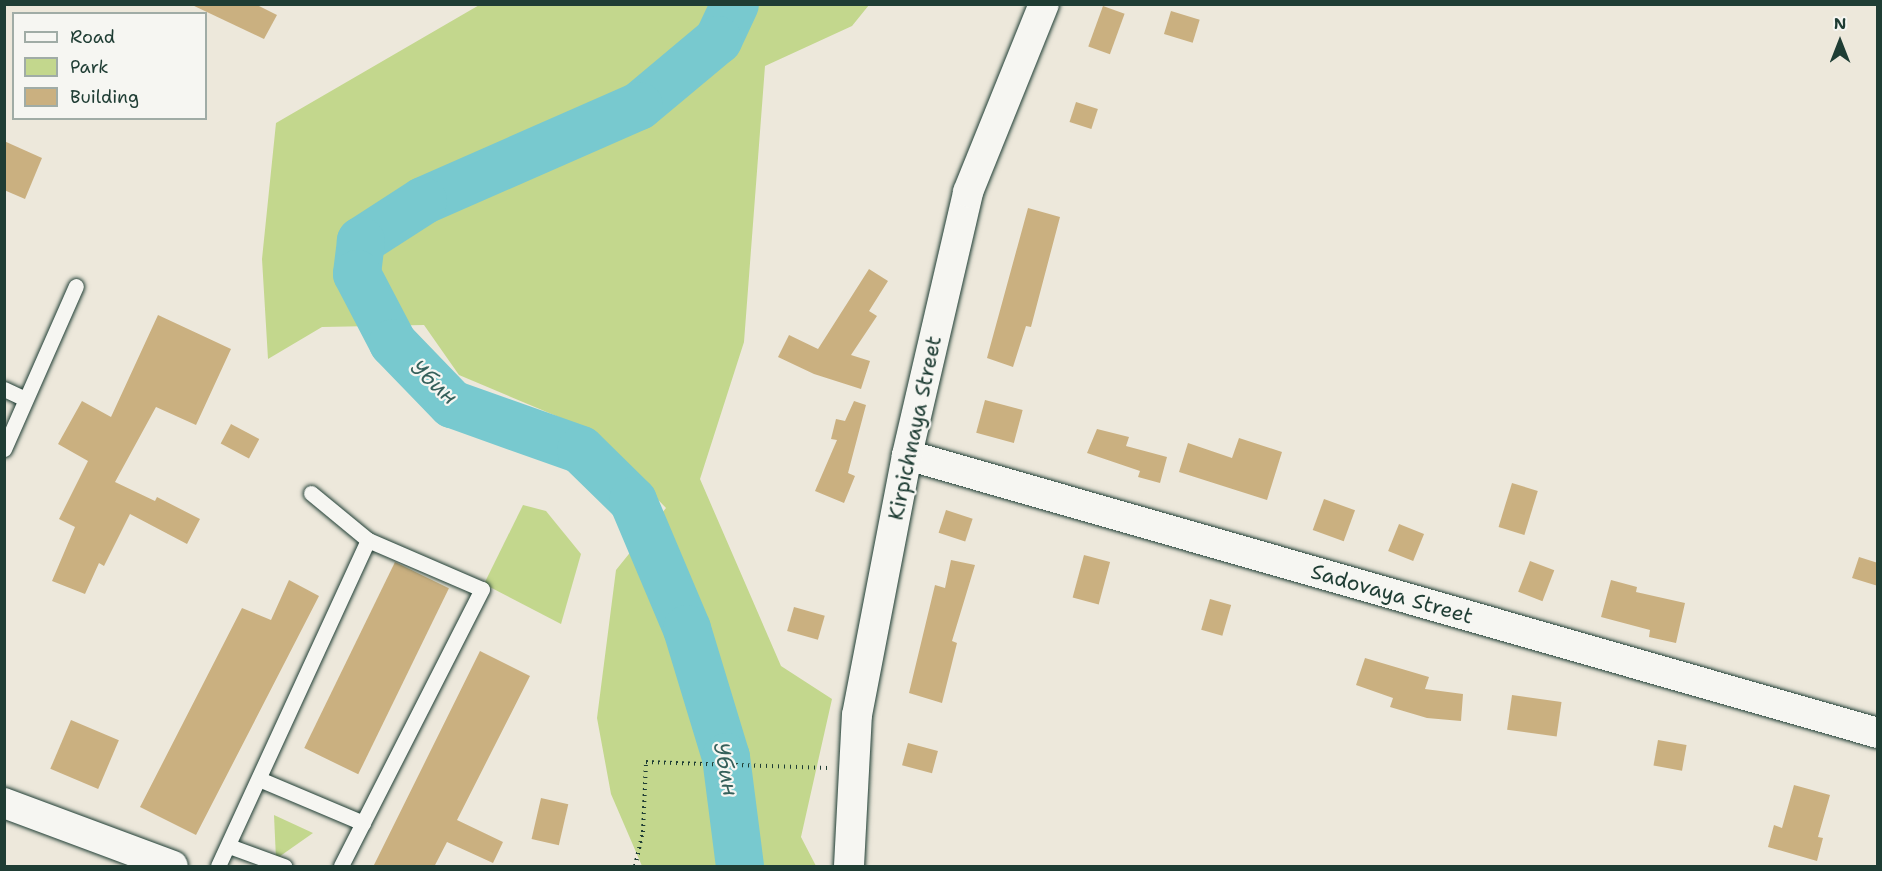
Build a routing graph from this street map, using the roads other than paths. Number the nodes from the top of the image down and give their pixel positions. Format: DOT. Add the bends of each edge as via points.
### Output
graph roads {
  1 [pos="1044,4"];
  2 [pos="76,286"];
  3 [pos="4,389"];
  4 [pos="25,399"];
  5 [pos="4,449"];
  6 [pos="908,455"];
  7 [pos="311,493"];
  8 [pos="368,540"];
  9 [pos="1878,733"];
  10 [pos="259,779"];
  11 [pos="4,803"];
  12 [pos="363,823"];
  13 [pos="229,846"];
  14 [pos="173,867"];
  15 [pos="218,867"];
  16 [pos="284,867"];
  17 [pos="341,867"];
  18 [pos="849,867"];
  1 -- 6 [label="street, Kirpichnaya Street" via="968,192"];
  2 -- 4 [label="lane"];
  3 -- 4 [label="lane"];
  4 -- 5 [label="lane"];
  6 -- 9 [label="street, Sadovaya Street"];
  6 -- 18 [label="street, Kirpichnaya Street" via="857,715"];
  7 -- 8 [label="lane"];
  8 -- 10 [label="lane"];
  8 -- 12 [label="lane" via="482,589"];
  10 -- 12 [label="lane"];
  10 -- 13 [label="lane"];
  11 -- 14 [label="street"];
  12 -- 17 [label="lane"];
  13 -- 15 [label="lane"];
  13 -- 16 [label="lane"];
}
